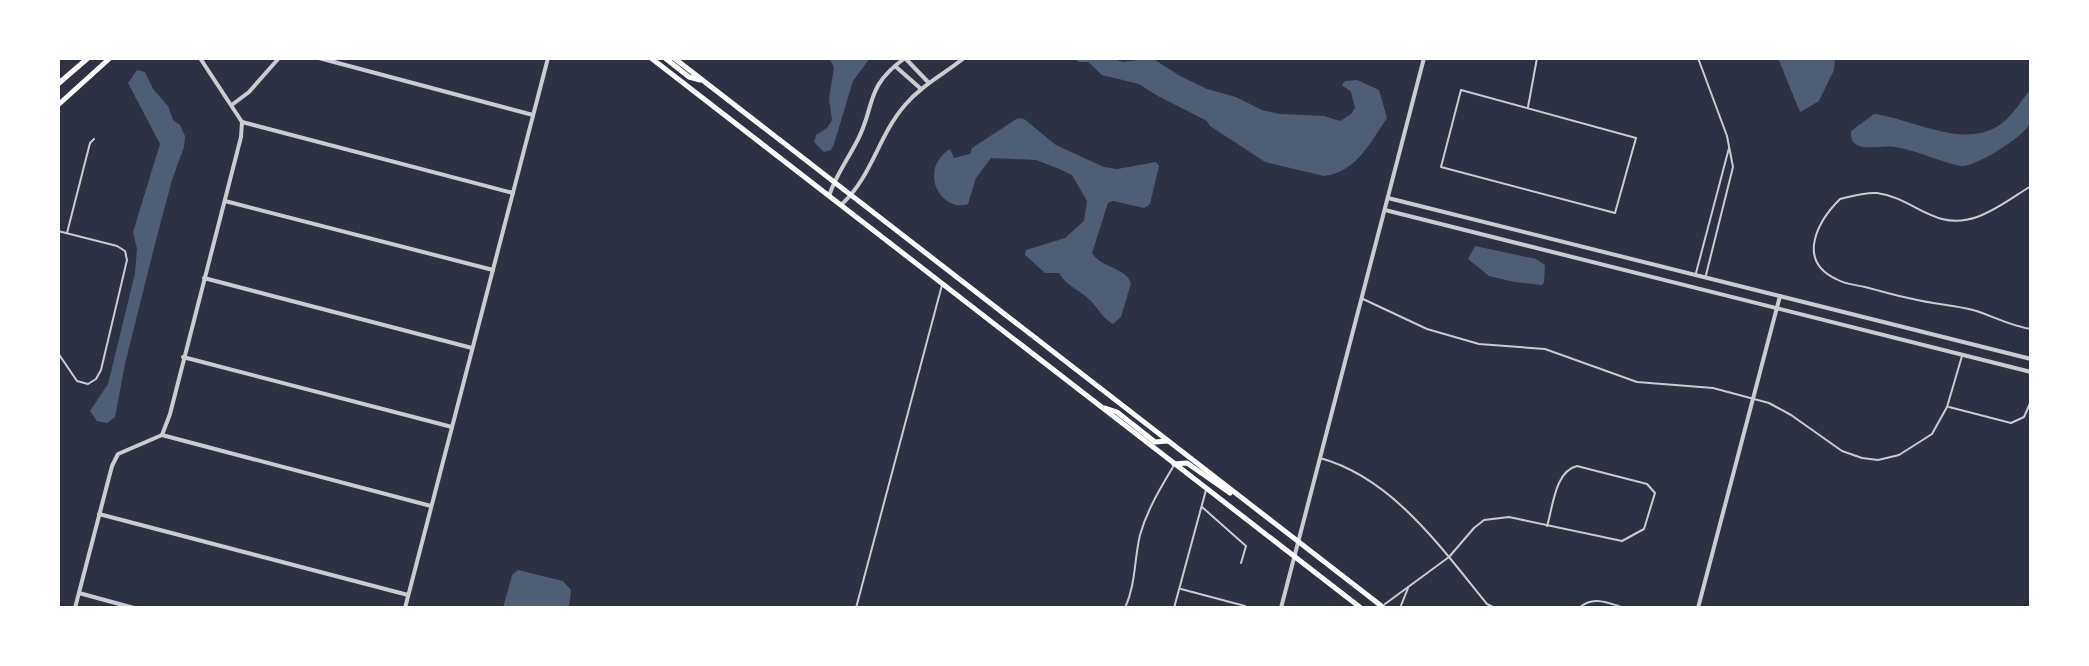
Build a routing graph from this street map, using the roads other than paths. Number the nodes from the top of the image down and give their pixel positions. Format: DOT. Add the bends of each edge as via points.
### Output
graph roads {
  1 [pos="88,58"];
  2 [pos="110,58"];
  3 [pos="200,58"];
  4 [pos="279,58"];
  5 [pos="319,58"];
  6 [pos="548,58"];
  7 [pos="651,58"];
  8 [pos="665,58"];
  9 [pos="674,58"];
  10 [pos="905,58"];
  11 [pos="964,58"];
  12 [pos="1282,58"];
  13 [pos="1293,58"];
  14 [pos="1424,58"];
  15 [pos="1537,58"];
  16 [pos="1698,58"];
  17 [pos="895,66"];
  18 [pos="704,82"];
  19 [pos="928,82"];
  20 [pos="58,84"];
  21 [pos="921,89"];
  22 [pos="58,105"];
  23 [pos="232,105"];
  24 [pos="1528,107"];
  25 [pos="533,115"];
  26 [pos="242,122"];
  27 [pos="94,139"];
  28 [pos="1729,147"];
  29 [pos="833,182"];
  30 [pos="2031,186"];
  31 [pos="513,193"];
  32 [pos="851,195"];
  33 [pos="829,196"];
  34 [pos="1388,198"];
  35 [pos="225,201"];
  36 [pos="841,205"];
  37 [pos="1385,210"];
  38 [pos="58,231"];
  39 [pos="67,233"];
  40 [pos="493,270"];
  41 [pos="1695,275"];
  42 [pos="1705,277"];
  43 [pos="204,278"];
  44 [pos="943,284"];
  45 [pos="1698,288"];
  46 [pos="1780,296"];
  47 [pos="1362,299"];
  48 [pos="1777,308"];
  49 [pos="1860,316"];
  50 [pos="1877,321"];
  51 [pos="1022,328"];
  52 [pos="1857,328"];
  53 [pos="2031,329"];
  54 [pos="1874,332"];
  55 [pos="1013,339"];
  56 [pos="1965,343"];
  57 [pos="472,348"];
  58 [pos="58,353"];
  59 [pos="1962,354"];
  60 [pos="183,357"];
  61 [pos="2031,359"];
  62 [pos="2031,372"];
  63 [pos="1753,398"];
  64 [pos="2031,401"];
  65 [pos="1100,406"];
  66 [pos="1947,407"];
  67 [pos="452,427"];
  68 [pos="162,435"];
  69 [pos="1168,441"];
  70 [pos="1320,458"];
  71 [pos="1174,464"];
  72 [pos="1207,489"];
  73 [pos="1252,505"];
  74 [pos="431,506"];
  75 [pos="1201,507"];
  76 [pos="99,514"];
  77 [pos="1547,526"];
  78 [pos="1298,541"];
  79 [pos="1294,557"];
  80 [pos="1449,557"];
  81 [pos="1241,563"];
  82 [pos="1409,587"];
  83 [pos="1179,588"];
  84 [pos="79,593"];
  85 [pos="408,595"];
  86 [pos="1245,606"];
  87 [pos="1382,607"];
  88 [pos="75,608"];
  89 [pos="134,608"];
  90 [pos="405,608"];
  91 [pos="856,608"];
  92 [pos="1125,608"];
  93 [pos="1174,608"];
  94 [pos="1281,608"];
  95 [pos="1361,608"];
  96 [pos="1400,608"];
  97 [pos="1495,608"];
  98 [pos="1579,608"];
  99 [pos="1625,608"];
  100 [pos="1698,608"];
  1 -- 20 [label="main road"];
  2 -- 22 [label="main road"];
  3 -- 23 [label="street"];
  4 -- 23 [label="street"];
  5 -- 25 [label="street"];
  6 -- 25 [label="street"];
  7 -- 33 [label="main road"];
  8 -- 18 [label="main road"];
  9 -- 18 [label="main road"];
  10 -- 17 [label="street"];
  10 -- 19 [label="street"];
  11 -- 19 [label="street"];
  12 -- 13 [label="street"];
  14 -- 34 [label="street"];
  15 -- 24 [label="lane"];
  16 -- 28 [label="lane"];
  17 -- 21 [label="street"];
  17 -- 29 [label="street" via="872,94 857,143"];
  18 -- 29 [label="main road"];
  19 -- 21 [label="street"];
  21 -- 32 [label="street" via="891,124"];
  23 -- 26 [label="street"];
  24 -- 24 [label="lane" via="1461,90 1441,167 1615,213 1636,138"];
  25 -- 31 [label="street"];
  26 -- 31 [label="street"];
  26 -- 35 [label="street"];
  27 -- 39 [label="lane"];
  28 -- 41 [label="lane"];
  28 -- 42 [label="lane" via="1731,181"];
  29 -- 32 [label="main road"];
  29 -- 33 [label="street"];
  30 -- 53 [label="lane" via="1990,212 1956,221 1941,220 1876,193 1840,199 1821,222 1813,249 1826,273 1837,280 1973,310"];
  31 -- 40 [label="street"];
  32 -- 36 [label="street"];
  32 -- 51 [label="main road"];
  33 -- 36 [label="main road"];
  34 -- 37 [label="street"];
  34 -- 41 [label="street"];
  35 -- 40 [label="street"];
  35 -- 43 [label="street"];
  36 -- 44 [label="main road"];
  37 -- 45 [label="street"];
  37 -- 47 [label="street"];
  38 -- 39 [label="lane"];
  39 -- 58 [label="lane" via="117,246 127,260 96,379 88,384 77,381"];
  40 -- 57 [label="street"];
  41 -- 42 [label="street"];
  41 -- 45 [label="street"];
  42 -- 45 [label="street"];
  42 -- 46 [label="street"];
  43 -- 57 [label="street"];
  43 -- 60 [label="street"];
  44 -- 55 [label="main road"];
  44 -- 91 [label="lane"];
  45 -- 48 [label="street"];
  46 -- 48 [label="street"];
  46 -- 49 [label="street"];
  47 -- 63 [label="lane" via="1427,329 1479,344 1545,349 1637,382 1713,388"];
  47 -- 70 [label="street"];
  48 -- 52 [label="street"];
  48 -- 63 [label="street"];
  49 -- 50 [label="street"];
  49 -- 52 [label="street"];
  50 -- 54 [label="street"];
  50 -- 56 [label="street"];
  51 -- 55 [label="street"];
  51 -- 69 [label="main road"];
  52 -- 54 [label="street"];
  54 -- 59 [label="street"];
  55 -- 65 [label="main road"];
  56 -- 59 [label="street"];
  56 -- 61 [label="street"];
  57 -- 67 [label="street"];
  59 -- 62 [label="street"];
  59 -- 66 [label="lane"];
  60 -- 67 [label="street"];
  60 -- 68 [label="street"];
  63 -- 66 [label="lane" via="1791,415 1842,451 1878,460 1923,442"];
  63 -- 100 [label="street"];
  64 -- 66 [label="lane" via="2024,417 2011,423"];
  65 -- 69 [label="main road" via="1117,412 1155,442"];
  65 -- 71 [label="main road"];
  67 -- 74 [label="street"];
  68 -- 74 [label="street"];
  68 -- 76 [label="street" via="118,454"];
  69 -- 73 [label="main road"];
  70 -- 78 [label="street"];
  70 -- 80 [label="lane" via="1372,481"];
  71 -- 72 [label="main road"];
  71 -- 73 [label="main road" via="1187,463"];
  71 -- 92 [label="lane" via="1141,532"];
  72 -- 75 [label="lane"];
  72 -- 79 [label="main road"];
  73 -- 78 [label="main road"];
  74 -- 85 [label="street"];
  75 -- 81 [label="lane" via="1246,546"];
  75 -- 83 [label="lane"];
  76 -- 84 [label="street"];
  76 -- 85 [label="street"];
  77 -- 77 [label="lane" via="1622,541 1644,529 1655,493 1647,484 1571,467 1560,480"];
  77 -- 80 [label="lane" via="1509,517 1484,520"];
  78 -- 79 [label="street"];
  78 -- 87 [label="main road"];
  79 -- 94 [label="street"];
  79 -- 95 [label="main road"];
  80 -- 82 [label="lane"];
  80 -- 97 [label="lane"];
  82 -- 87 [label="lane"];
  82 -- 96 [label="lane"];
  83 -- 86 [label="lane"];
  83 -- 93 [label="lane"];
  84 -- 88 [label="street"];
  84 -- 89 [label="street"];
  85 -- 90 [label="street"];
  98 -- 99 [label="lane" via="1601,600"];
}
